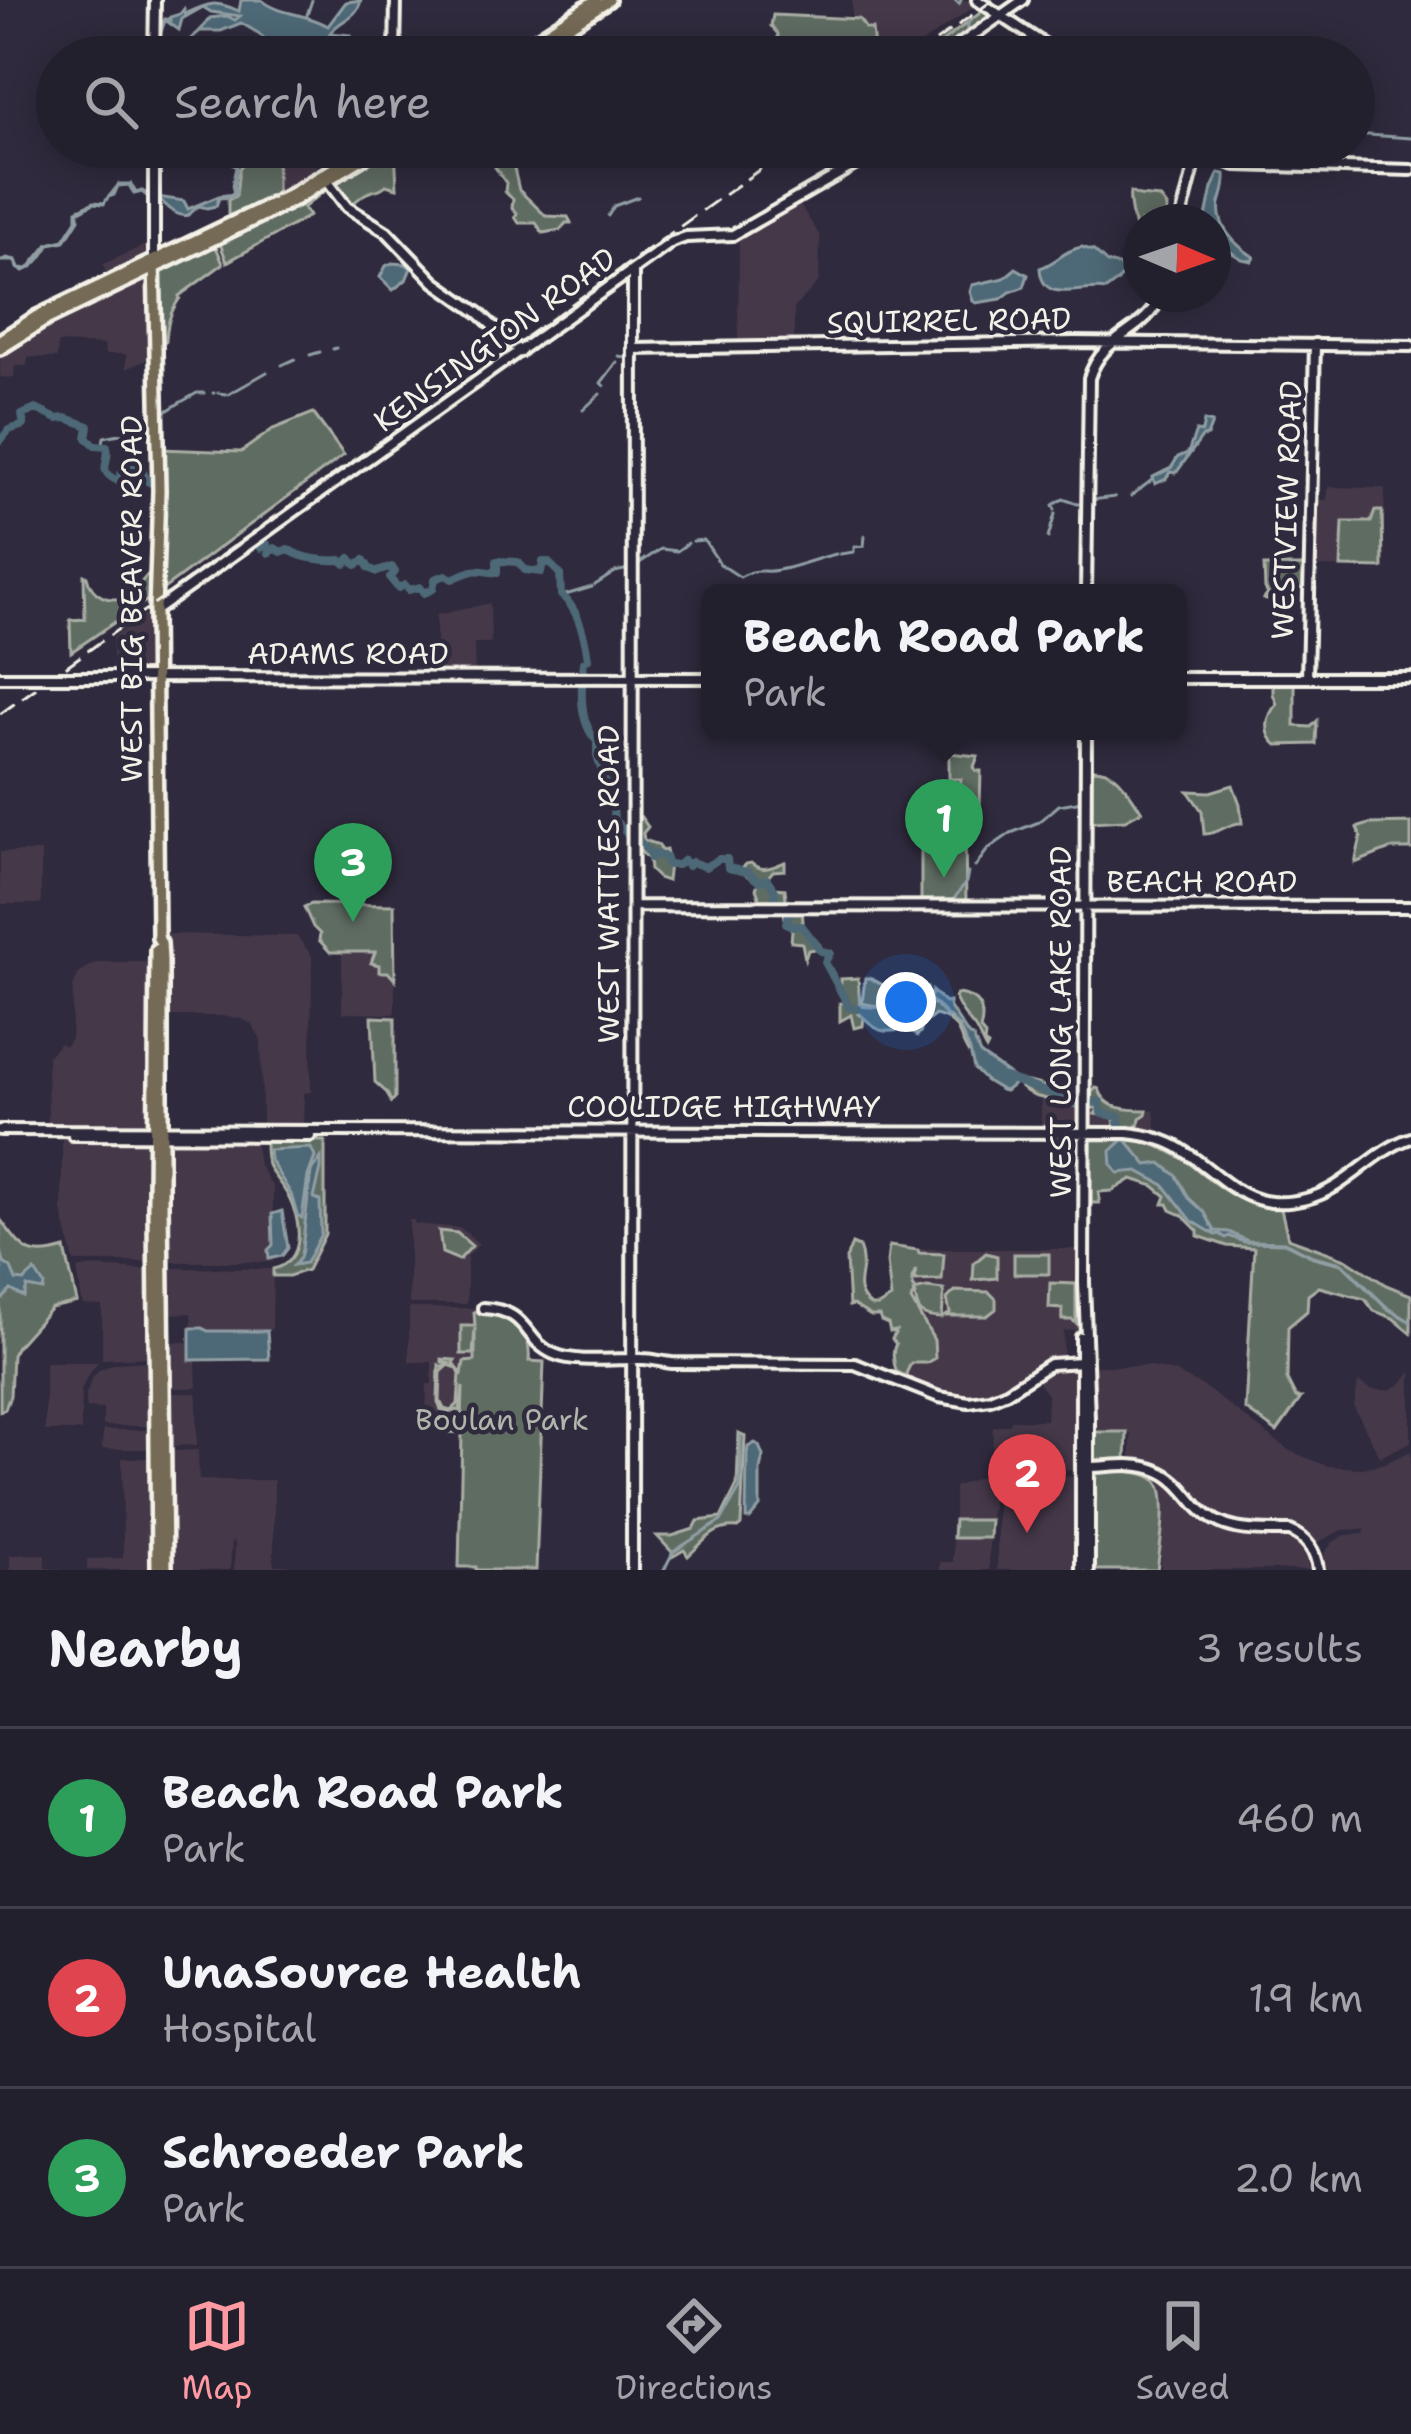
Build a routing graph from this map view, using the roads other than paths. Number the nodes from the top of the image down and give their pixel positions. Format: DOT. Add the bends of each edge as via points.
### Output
graph roads {
  1 [pos="155,0"];
  2 [pos="396,0"];
  3 [pos="596,0"];
  4 [pos="610,0"];
  5 [pos="977,0"];
  6 [pos="1023,0"];
  7 [pos="1000,15"];
  8 [pos="557,29"];
  9 [pos="154,36"];
  10 [pos="395,36"];
  11 [pos="546,36"];
  12 [pos="971,36"];
  13 [pos="1032,36"];
  14 [pos="154,168"];
  15 [pos="343,168"];
  16 [pos="848,168"];
  17 [pos="1192,168"];
  18 [pos="1341,168"];
  19 [pos="1411,170"];
  20 [pos="339,171"];
  21 [pos="328,182"];
  22 [pos="282,203"];
  23 [pos="1185,204"];
  24 [pos="208,239"];
  25 [pos="154,264"];
  26 [pos="633,271"];
  27 [pos="112,284"];
  28 [pos="1151,312"];
  29 [pos="2,341"];
  30 [pos="1111,343"];
  31 [pos="1315,344"];
  32 [pos="1411,346"];
  33 [pos="633,350"];
  34 [pos="520,352"];
  35 [pos="1086,584"];
  36 [pos="155,611"];
  37 [pos="0,677"];
  38 [pos="155,677"];
  39 [pos="634,678"];
  40 [pos="701,678"];
  41 [pos="1187,678"];
  42 [pos="1307,678"];
  43 [pos="1411,678"];
  44 [pos="1086,740"];
  45 [pos="633,906"];
  46 [pos="1086,906"];
  47 [pos="1411,907"];
  48 [pos="0,1132"];
  49 [pos="157,1134"];
  50 [pos="631,1134"];
  51 [pos="1085,1135"];
  52 [pos="1411,1140"];
  53 [pos="483,1307"];
  54 [pos="1084,1334"];
  55 [pos="632,1359"];
  56 [pos="1081,1363"];
  57 [pos="1084,1404"];
  58 [pos="1085,1468"];
  59 [pos="162,1570"];
  60 [pos="632,1570"];
  61 [pos="1085,1570"];
  62 [pos="1316,1570"];
  1 -- 9 [label="street"];
  2 -- 10 [label="street"];
  3 -- 8 [label="main road"];
  4 -- 8 [label="main road"];
  5 -- 7 [label="street"];
  6 -- 7 [label="street"];
  7 -- 12 [label="street"];
  7 -- 13 [label="street"];
  8 -- 11 [label="main road"];
  14 -- 25 [label="street"];
  15 -- 20 [label="main road"];
  16 -- 26 [label="street, KENSINGTON ROAD" via="734,234 678,239"];
  17 -- 23 [label="street"];
  18 -- 19 [label="street"];
  20 -- 21 [label="main road"];
  20 -- 22 [label="main road"];
  21 -- 22 [label="main road"];
  21 -- 34 [label="street" via="346,207 387,232"];
  22 -- 24 [label="main road"];
  24 -- 25 [label="main road"];
  24 -- 25 [label="main road"];
  25 -- 27 [label="main road"];
  25 -- 27 [label="main road"];
  25 -- 36 [label="main road, WEST BIG BEAVER ROAD"];
  26 -- 33 [label="street, WEST WATTLES ROAD"];
  26 -- 34 [label="street, KENSINGTON ROAD"];
  27 -- 29 [label="main road"];
  27 -- 29 [label="main road"];
  28 -- 30 [label="street"];
  30 -- 31 [label="street, SQUIRREL ROAD"];
  30 -- 33 [label="street, SQUIRREL ROAD"];
  30 -- 35 [label="street" via="1088,386"];
  31 -- 32 [label="street, SQUIRREL ROAD"];
  31 -- 42 [label="street, WESTVIEW ROAD"];
  33 -- 39 [label="street, WEST WATTLES ROAD"];
  34 -- 36 [label="street, KENSINGTON ROAD"];
  36 -- 38 [label="main road, WEST BIG BEAVER ROAD"];
  37 -- 38 [label="street, ADAMS ROAD, bridge"];
  38 -- 39 [label="street, ADAMS ROAD"];
  38 -- 49 [label="main road, WEST BIG BEAVER ROAD"];
  39 -- 40 [label="street, ADAMS ROAD"];
  39 -- 45 [label="street, WEST WATTLES ROAD"];
  41 -- 42 [label="street"];
  42 -- 43 [label="street"];
  44 -- 46 [label="street, WEST LONG LAKE ROAD"];
  45 -- 46 [label="street, BEACH ROAD"];
  45 -- 50 [label="street, WEST WATTLES ROAD"];
  46 -- 47 [label="street, BEACH ROAD"];
  46 -- 51 [label="street, WEST LONG LAKE ROAD"];
  48 -- 49 [label="street, COOLIDGE HIGHWAY"];
  49 -- 50 [label="street, COOLIDGE HIGHWAY"];
  49 -- 59 [label="main road, WEST BIG BEAVER ROAD"];
  50 -- 51 [label="street, COOLIDGE HIGHWAY"];
  50 -- 55 [label="street, WEST WATTLES ROAD"];
  51 -- 52 [label="street, COOLIDGE HIGHWAY" via="1154,1142 1230,1193 1277,1206 1326,1197"];
  51 -- 54 [label="street, WEST LONG LAKE ROAD"];
  53 -- 55 [label="street" via="516,1317 556,1355"];
  54 -- 56 [label="street, WEST LONG LAKE ROAD"];
  54 -- 57 [label="street, WEST LONG LAKE ROAD"];
  55 -- 56 [label="street" via="855,1364 969,1402 1002,1395 1050,1364"];
  55 -- 60 [label="street, WEST WATTLES ROAD"];
  56 -- 57 [label="street, WEST LONG LAKE ROAD"];
  57 -- 58 [label="street, WEST LONG LAKE ROAD"];
  58 -- 61 [label="street, WEST LONG LAKE ROAD"];
  58 -- 62 [label="street" via="1159,1471 1229,1527 1298,1537"];
}
